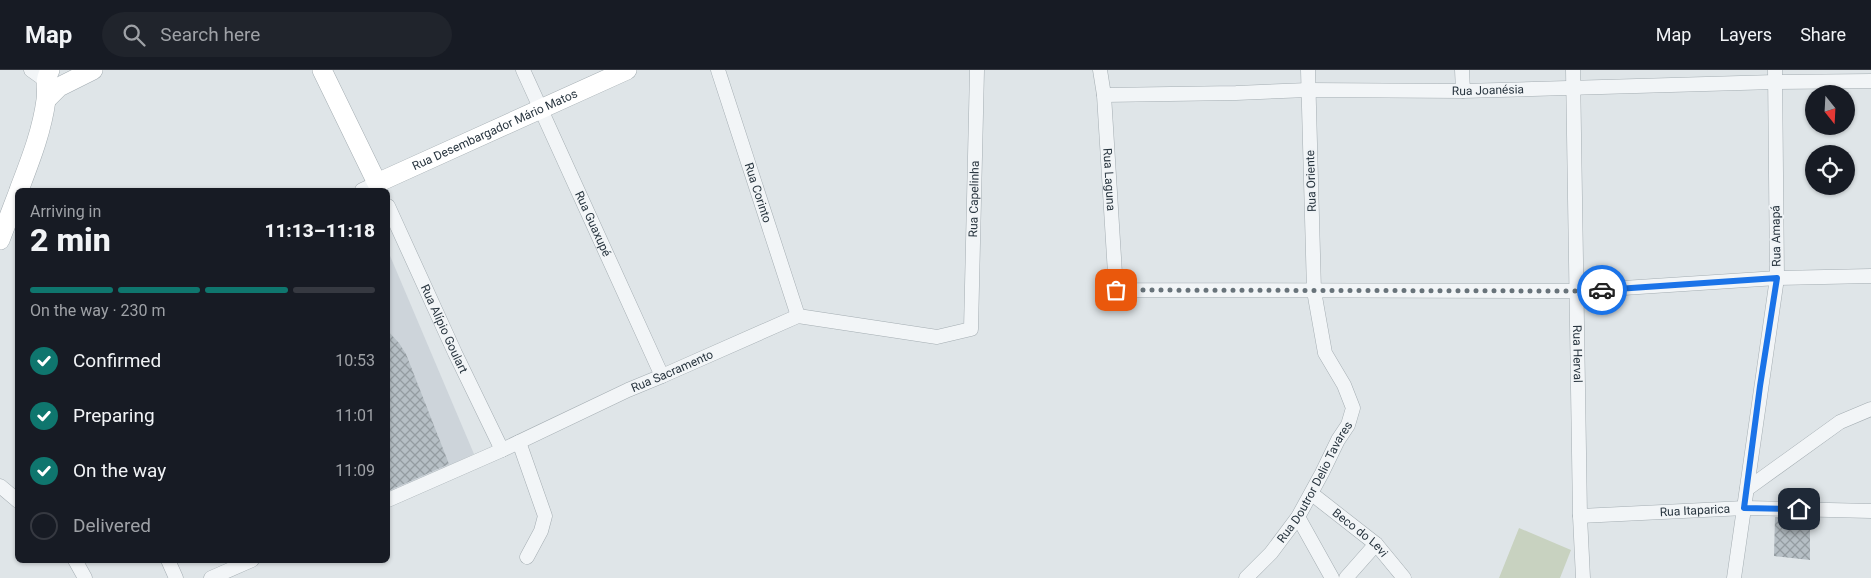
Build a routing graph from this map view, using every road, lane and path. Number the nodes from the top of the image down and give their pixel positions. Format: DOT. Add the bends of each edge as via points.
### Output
graph roads {
  1 [pos="93,70"];
  2 [pos="322,70"];
  3 [pos="523,70"];
  4 [pos="627,70"];
  5 [pos="718,70"];
  6 [pos="977,70"];
  7 [pos="1100,70"];
  8 [pos="1308,70"];
  9 [pos="1462,70"];
  10 [pos="1573,70"];
  11 [pos="42,73"];
  12 [pos="1775,76"];
  13 [pos="1871,81"];
  14 [pos="1573,89"];
  15 [pos="1308,90"];
  16 [pos="1463,91"];
  17 [pos="1104,95"];
  18 [pos="47,99"];
  19 [pos="541,110"];
  20 [pos="19,188"];
  21 [pos="373,188"];
  22 [pos="15,199"];
  23 [pos="390,210"];
  24 [pos="2,233"];
  25 [pos="1871,276"];
  26 [pos="1777,278"];
  27 [pos="1314,291"];
  28 [pos="1577,291"];
  29 [pos="798,316"];
  30 [pos="662,376"];
  31 [pos="1871,409"];
  32 [pos="519,442"];
  33 [pos="502,450"];
  34 [pos="0,486"];
  35 [pos="1747,489"];
  36 [pos="1312,494"];
  37 [pos="15,498"];
  38 [pos="390,499"];
  39 [pos="1744,508"];
  40 [pos="1871,511"];
  41 [pos="1580,516"];
  42 [pos="1298,517"];
  43 [pos="1376,544"];
  44 [pos="527,557"];
  45 [pos="77,563"];
  46 [pos="169,563"];
  47 [pos="245,563"];
  48 [pos="85,578"];
  49 [pos="176,578"];
  50 [pos="211,578"];
  51 [pos="1246,578"];
  52 [pos="1332,578"];
  53 [pos="1346,578"];
  54 [pos="1404,578"];
  55 [pos="1583,578"];
  56 [pos="1734,578"];
  1 -- 18 [label="street" via="59,87"];
  2 -- 21 [label="street"];
  3 -- 19 [label="street, Rua Guaxupé"];
  4 -- 19 [label="street, Rua Desembargador Mário Matos"];
  5 -- 29 [label="street, Rua Corinto"];
  6 -- 29 [label="street, Rua Capelinha" via="972,329 938,337"];
  7 -- 17 [label="street, Rua Laguna"];
  8 -- 15 [label="street, Rua Oriente"];
  9 -- 16 [label="street"];
  10 -- 14 [label="street, Rua Herval"];
  11 -- 18 [label="street"];
  12 -- 13 [label="street, Rua Joanésia"];
  12 -- 14 [label="street, Rua Joanésia"];
  12 -- 26 [label="street, Rua Amapá"];
  14 -- 16 [label="street, Rua Joanésia"];
  14 -- 28 [label="street, Rua Herval"];
  15 -- 16 [label="street, Rua Joanésia"];
  15 -- 17 [label="street, Rua Joanésia"];
  15 -- 27 [label="street, Rua Oriente"];
  17 -- 27 [label="street, Rua Laguna" via="1116,290"];
  18 -- 20 [label="street" via="33,156"];
  19 -- 21 [label="street, Rua Desembargador Mário Matos"];
  19 -- 30 [label="street, Rua Guaxupé"];
  22 -- 24 [label="street"];
  23 -- 33 [label="street, Rua Alípio Goulart"];
  25 -- 26 [label="street"];
  26 -- 28 [label="street"];
  26 -- 35 [label="street, Rua Amapá"];
  27 -- 28 [label="street"];
  27 -- 36 [label="street, Rua Doutror Delio Tavares" via="1325,353 1353,408 1348,425"];
  28 -- 41 [label="street, Rua Herval"];
  29 -- 30 [label="street, Rua Sacramento"];
  30 -- 32 [label="street, Rua Sacramento"];
  31 -- 35 [label="street" via="1840,422"];
  32 -- 33 [label="street, Rua Sacramento"];
  32 -- 44 [label="street" via="545,516"];
  33 -- 38 [label="street, Rua Sacramento"];
  34 -- 37 [label="street"];
  35 -- 39 [label="street, Rua Amapá"];
  36 -- 42 [label="street, Rua Doutror Delio Tavares"];
  36 -- 43 [label="street, Beco do Levi"];
  39 -- 40 [label="street, Rua Itaparica"];
  39 -- 41 [label="street, Rua Itaparica"];
  39 -- 56 [label="street, Rua Amapá"];
  41 -- 55 [label="street, Rua Herval"];
  42 -- 51 [label="street, Rua Doutror Delio Tavares" via="1272,553"];
  42 -- 52 [label="street"];
  43 -- 53 [label="street"];
  43 -- 54 [label="street, Beco do Levi"];
  45 -- 48 [label="street"];
  46 -- 49 [label="street"];
  47 -- 50 [label="street"];
}
